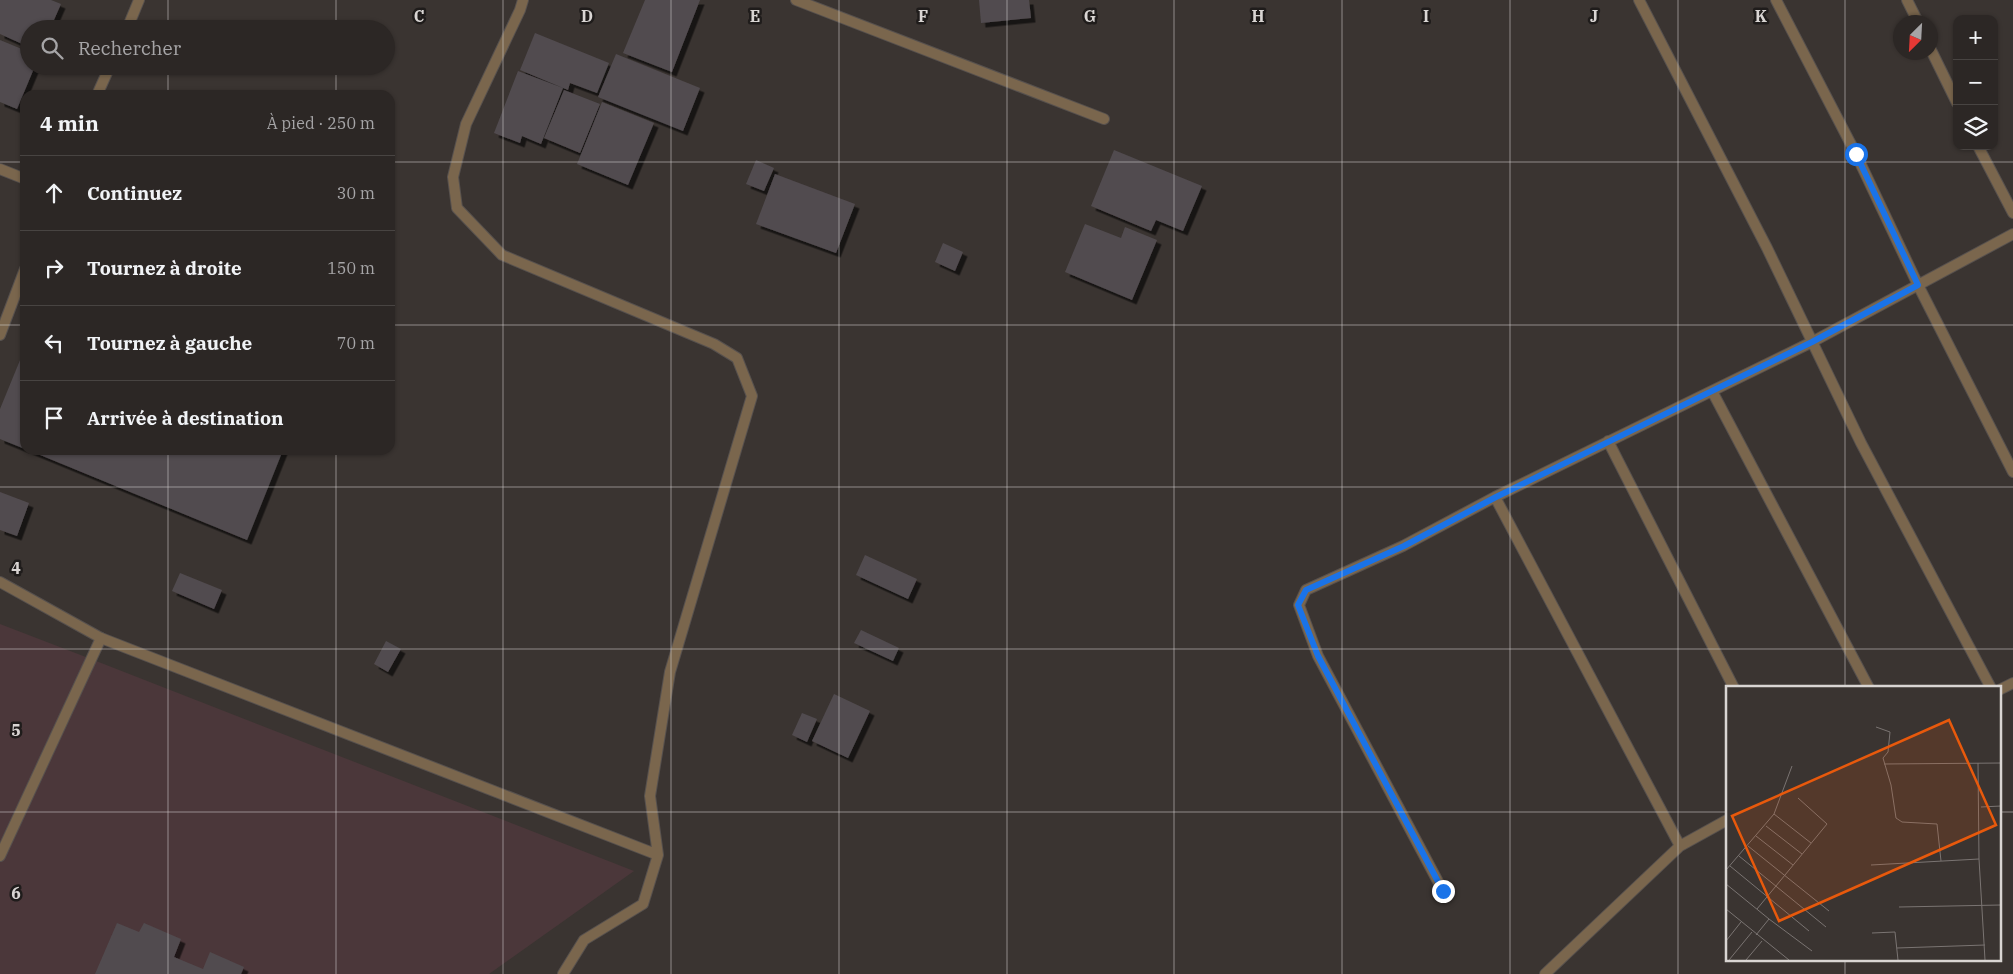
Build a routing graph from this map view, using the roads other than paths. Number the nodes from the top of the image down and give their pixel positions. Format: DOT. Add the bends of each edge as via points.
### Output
graph roads {
  1 [pos="139,0"];
  2 [pos="523,0"];
  3 [pos="796,0"];
  4 [pos="1639,0"];
  5 [pos="1776,0"];
  6 [pos="1907,0"];
  7 [pos="1914,15"];
  8 [pos="131,20"];
  9 [pos="1936,60"];
  10 [pos="106,75"];
  11 [pos="99,90"];
  12 [pos="1953,94"];
  13 [pos="1104,119"];
  14 [pos="1980,150"];
  15 [pos="0,169"];
  16 [pos="20,177"];
  17 [pos="2013,213"];
  18 [pos="2013,234"];
  19 [pos="20,281"];
  20 [pos="1918,285"];
  21 [pos="0,335"];
  22 [pos="1812,342"];
  23 [pos="1712,390"];
  24 [pos="1608,441"];
  25 [pos="2013,472"];
  26 [pos="1496,497"];
  27 [pos="0,582"];
  28 [pos="101,638"];
  29 [pos="2013,683"];
  30 [pos="1733,686"];
  31 [pos="1868,686"];
  32 [pos="1991,686"];
  33 [pos="2000,690"];
  34 [pos="1726,821"];
  35 [pos="1680,846"];
  36 [pos="658,855"];
  37 [pos="0,856"];
  38 [pos="1443,891"];
  39 [pos="563,974"];
  40 [pos="1545,974"];
  1 -- 8 [label="street"];
  2 -- 36 [label="street" via="466,124 453,177 457,208 502,255 722,348 737,358 752,396 670,672 650,796"];
  3 -- 13 [label="street"];
  4 -- 22 [label="street" via="1763,239"];
  5 -- 20 [label="street" via="1856,154"];
  6 -- 7 [label="street"];
  9 -- 12 [label="street"];
  10 -- 11 [label="street"];
  14 -- 17 [label="street"];
  15 -- 16 [label="street"];
  18 -- 20 [label="street"];
  19 -- 21 [label="street"];
  20 -- 22 [label="street"];
  20 -- 25 [label="street"];
  22 -- 23 [label="street"];
  22 -- 32 [label="street" via="1861,443"];
  23 -- 24 [label="street"];
  23 -- 31 [label="street"];
  24 -- 26 [label="street"];
  24 -- 30 [label="street"];
  26 -- 35 [label="street"];
  26 -- 38 [label="street" via="1404,546 1306,590 1298,605 1318,656"];
  27 -- 28 [label="street"];
  28 -- 36 [label="street"];
  28 -- 37 [label="street"];
  29 -- 33 [label="street"];
  34 -- 35 [label="street"];
  35 -- 40 [label="street"];
  36 -- 39 [label="street" via="643,904 584,940"];
}
